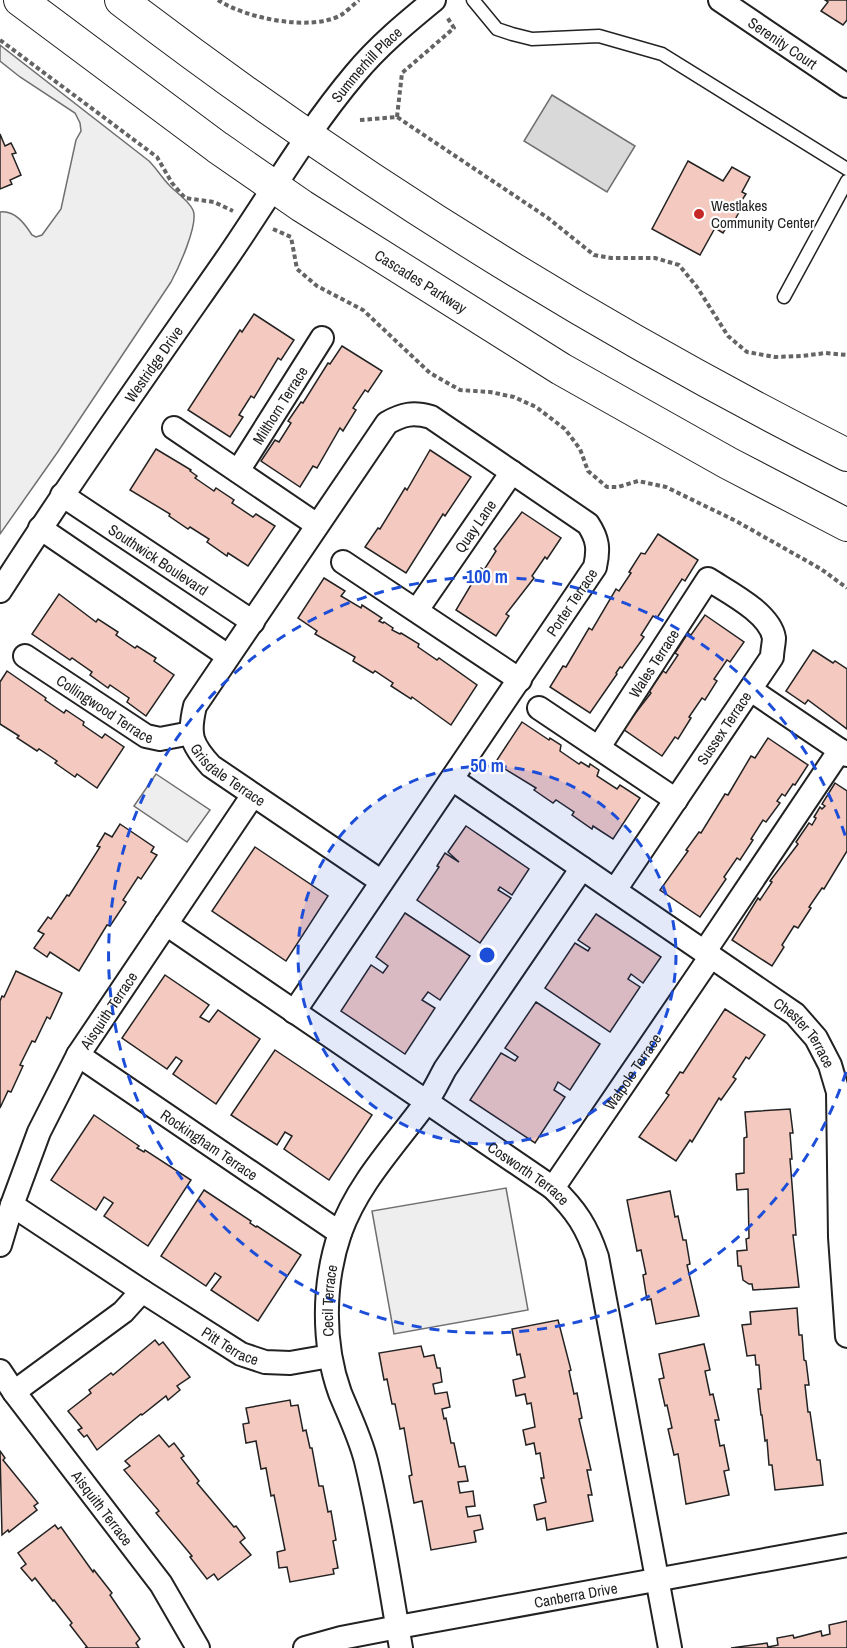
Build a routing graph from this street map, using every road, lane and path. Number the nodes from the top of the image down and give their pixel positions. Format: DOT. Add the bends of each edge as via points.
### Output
graph roads {
  1 [pos="20,0"];
  2 [pos="121,0"];
  3 [pos="218,0"];
  4 [pos="359,0"];
  5 [pos="473,0"];
  6 [pos="720,0"];
  7 [pos="438,5"];
  8 [pos="0,40"];
  9 [pos="847,86"];
  10 [pos="398,117"];
  11 [pos="360,120"];
  12 [pos="308,137"];
  13 [pos="847,169"];
  14 [pos="847,181"];
  15 [pos="275,188"];
  16 [pos="253,220"];
  17 [pos="784,297"];
  18 [pos="322,339"];
  19 [pos="847,355"];
  20 [pos="174,428"];
  21 [pos="847,455"];
  22 [pos="238,471"];
  23 [pos="513,472"];
  24 [pos="62,495"];
  25 [pos="317,525"];
  26 [pos="847,525"];
  27 [pos="40,528"];
  28 [pos="343,562"];
  29 [pos="708,579"];
  30 [pos="847,588"];
  31 [pos="0,591"];
  32 [pos="417,610"];
  33 [pos="253,622"];
  34 [pos="25,656"];
  35 [pos="228,656"];
  36 [pos="520,680"];
  37 [pos="750,690"];
  38 [pos="539,708"];
  39 [pos="191,733"];
  40 [pos="599,747"];
  41 [pos="843,753"];
  42 [pos="452,780"];
  43 [pos="253,795"];
  44 [pos="676,800"];
  45 [pos="582,868"];
  46 [pos="382,882"];
  47 [pos="615,890"];
  48 [pos="166,924"];
  49 [pos="708,954"];
  50 [pos="294,1012"];
  51 [pos="78,1055"];
  52 [pos="427,1102"];
  53 [pos="553,1188"];
  54 [pos="12,1205"];
  55 [pos="340,1233"];
  56 [pos="0,1245"];
  57 [pos="142,1291"];
  58 [pos="847,1336"];
  59 [pos="330,1356"];
  60 [pos="0,1371"];
  61 [pos="14,1392"];
  62 [pos="847,1545"];
  63 [pos="658,1580"];
  64 [pos="399,1638"];
  65 [pos="198,1648"];
  66 [pos="305,1648"];
  67 [pos="670,1648"];
  1 -- 15 [label="main road, Cascades Parkway"];
  2 -- 12 [label="main road"];
  3 -- 4 [label="path" via="258,18 314,23 339,15"];
  5 -- 13 [label="lane" via="497,30 532,39 599,36 662,54"];
  6 -- 9 [label="street, Serenity Court"];
  7 -- 10 [label="path" via="454,28 402,73"];
  7 -- 12 [label="street, Summerhill Place" via="399,28 355,74"];
  8 -- 16 [label="path" via="158,157 185,198 214,202"];
  10 -- 11 [label="path"];
  10 -- 19 [label="path" via="548,218 594,255 655,258 679,265 728,336 747,352 775,357"];
  12 -- 15 [label="street, Westridge Drive"];
  12 -- 21 [label="main road" via="533,282"];
  14 -- 17 [label="lane"];
  15 -- 16 [label="street, Westridge Drive"];
  15 -- 26 [label="main road, Cascades Parkway" via="561,369"];
  16 -- 24 [label="street, Westridge Drive"];
  16 -- 30 [label="path" via="291,237 297,269 317,286 363,310 430,373 460,390 513,397 543,412 565,429 580,449 588,471 607,487 638,481 666,487 736,521"];
  18 -- 22 [label="street, Milthorn Terrace"];
  20 -- 22 [label="street"];
  22 -- 25 [label="street"];
  23 -- 25 [label="street, Porter Terrace" via="431,417 402,414 387,423"];
  23 -- 32 [label="street, Quay Lane"];
  23 -- 36 [label="street, Porter Terrace" via="588,524 599,551 596,567"];
  24 -- 27 [label="street, Westridge Drive"];
  24 -- 33 [label="street, Southwick Boulevard"];
  25 -- 33 [label="street, Porter Terrace"];
  27 -- 31 [label="street, Westridge Drive"];
  27 -- 35 [label="street"];
  28 -- 32 [label="street"];
  29 -- 37 [label="street, Sussex Terrace" via="757,612 774,638 772,657"];
  29 -- 40 [label="street, Wales Terrace"];
  32 -- 36 [label="street"];
  33 -- 35 [label="street, Grisdale Terrace"];
  34 -- 39 [label="street, Collingwood Terrace" via="146,736 160,739"];
  35 -- 39 [label="street, Grisdale Terrace" via="195,706"];
  36 -- 42 [label="street, Porter Terrace"];
  37 -- 41 [label="street, Walpole Terrace"];
  37 -- 44 [label="street, Sussex Terrace"];
  38 -- 40 [label="street"];
  39 -- 43 [label="street, Grisdale Terrace" via="197,750 211,766"];
  40 -- 44 [label="street"];
  41 -- 49 [label="street, Walpole Terrace"];
  42 -- 45 [label="street, Chester Terrace"];
  42 -- 46 [label="street, Porter Terrace"];
  43 -- 46 [label="street, Grisdale Terrace"];
  43 -- 48 [label="street, Aisquith Terrace"];
  44 -- 47 [label="street, Sussex Terrace"];
  45 -- 47 [label="street, Chester Terrace"];
  45 -- 52 [label="street" via="445,1069"];
  46 -- 50 [label="street, Porter Terrace"];
  47 -- 49 [label="street, Chester Terrace"];
  48 -- 50 [label="street, Cosworth Terrace"];
  48 -- 51 [label="street, Aisquith Terrace"];
  49 -- 53 [label="street, Walpole Terrace"];
  49 -- 58 [label="street, Chester Terrace" via="795,1014 816,1038 830,1065 838,1092 840,1237"];
  50 -- 52 [label="street, Cosworth Terrace"];
  51 -- 54 [label="street, Aisquith Terrace" via="39,1132"];
  51 -- 55 [label="street, Rockingham Terrace"];
  52 -- 53 [label="street, Cosworth Terrace"];
  52 -- 55 [label="street, Cecil Terrace" via="369,1178"];
  53 -- 63 [label="street, Cosworth Terrace" via="583,1223 597,1257"];
  54 -- 56 [label="street, Aisquith Terrace"];
  54 -- 57 [label="street, Pitt Terrace"];
  55 -- 59 [label="street, Cecil Terrace" via="328,1280"];
  57 -- 59 [label="street, Pitt Terrace" via="241,1354 265,1362 290,1363"];
  57 -- 61 [label="street" via="123,1312"];
  59 -- 64 [label="street, Cecil Terrace" via="366,1459"];
  60 -- 61 [label="street, Aisquith Terrace"];
  61 -- 65 [label="street, Aisquith Terrace" via="161,1584"];
  62 -- 63 [label="street, Canberra Drive"];
  63 -- 64 [label="street, Canberra Drive"];
  63 -- 67 [label="street, Cosworth Terrace"];
  64 -- 66 [label="street, Canberra Drive" via="340,1638"];
}
